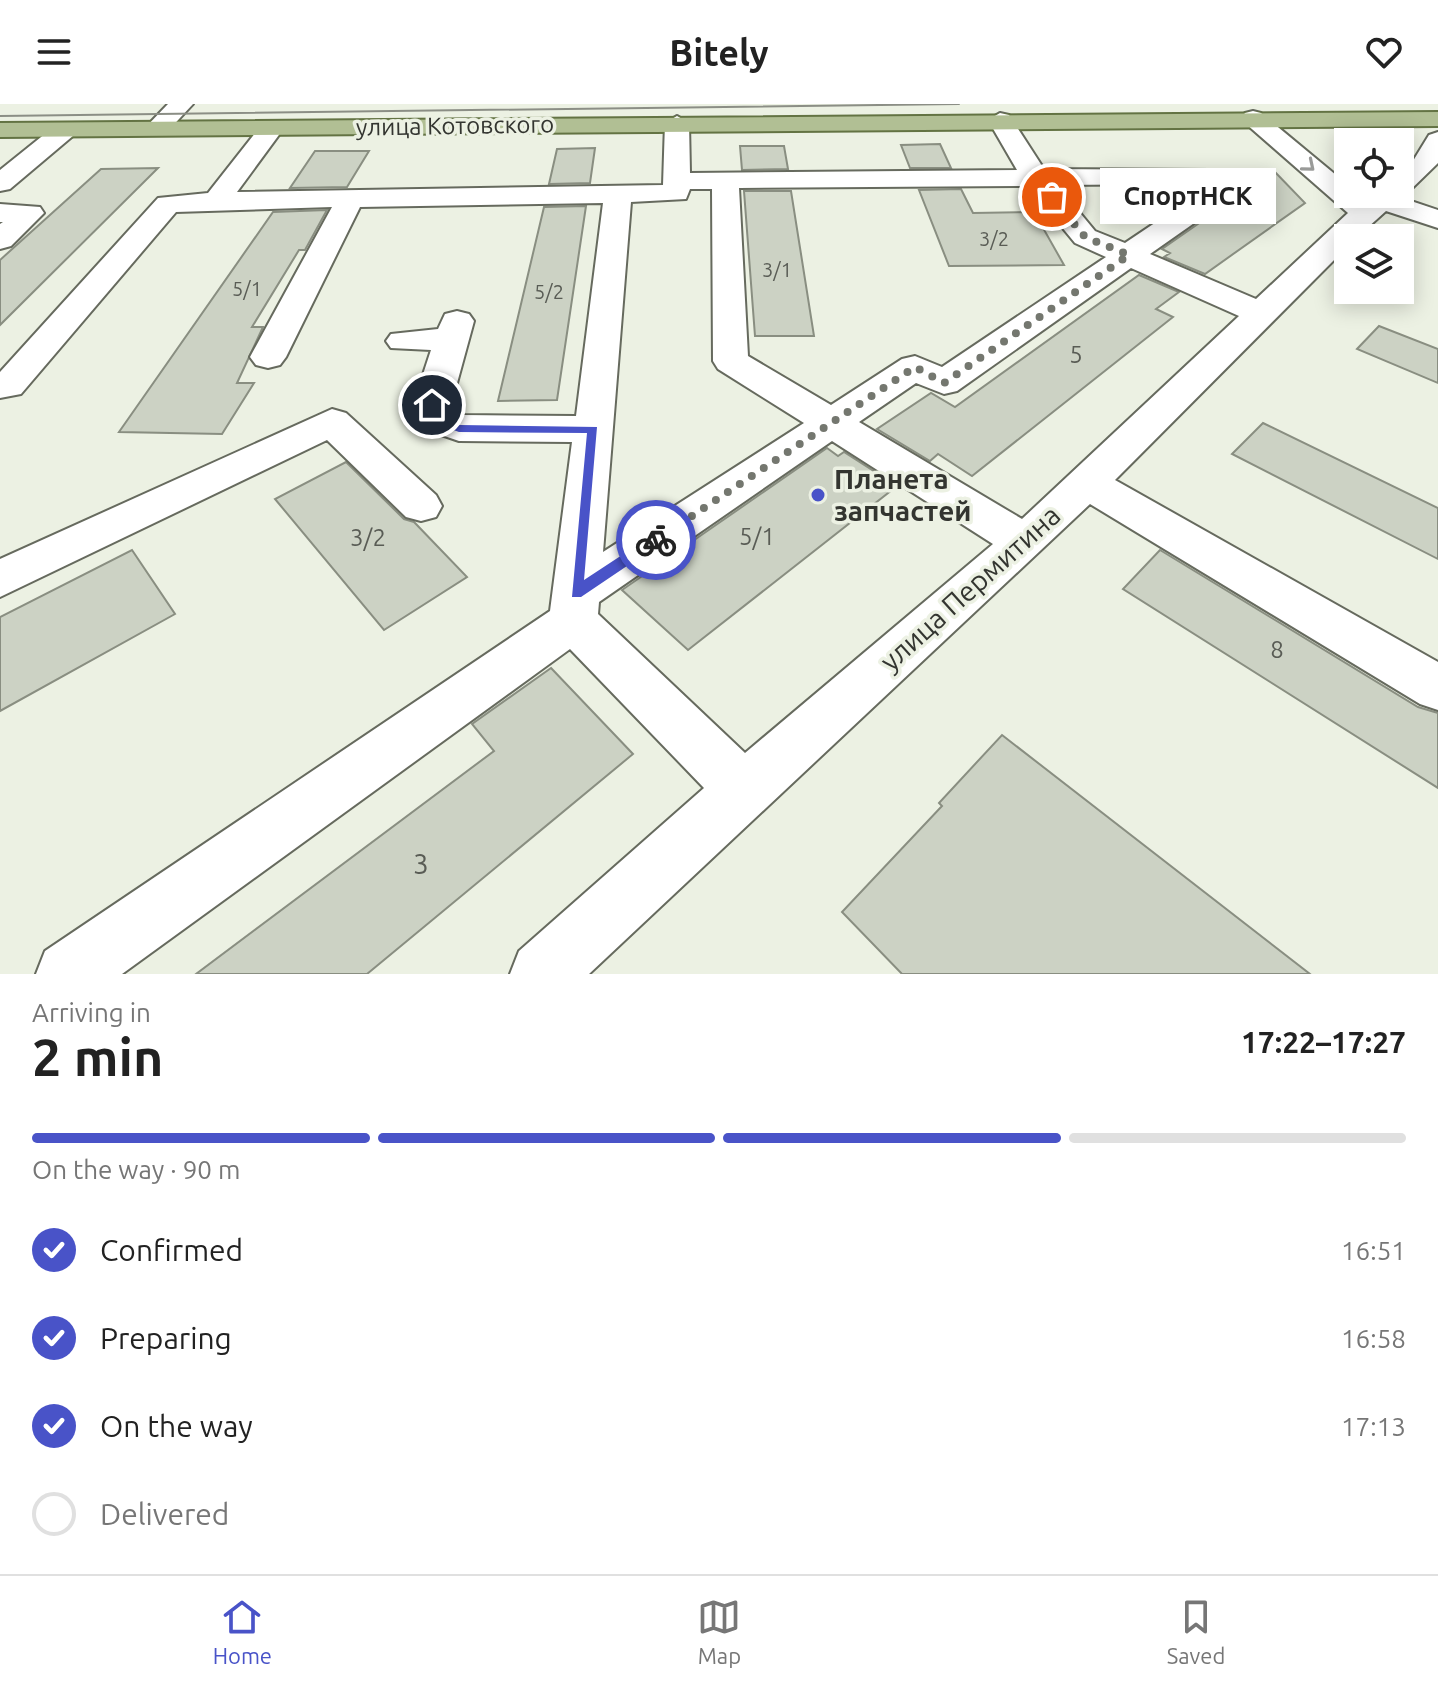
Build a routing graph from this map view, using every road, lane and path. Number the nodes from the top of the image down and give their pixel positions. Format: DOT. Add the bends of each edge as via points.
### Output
graph roads {
  1 [pos="181,104"];
  2 [pos="1253,118"];
  3 [pos="1000,120"];
  4 [pos="677,123"];
  5 [pos="1436,127"];
  6 [pos="272,128"];
  7 [pos="156,129"];
  8 [pos="0,130"];
  9 [pos="65,130"];
  10 [pos="1334,168"];
  11 [pos="1414,174"];
  12 [pos="1035,177"];
  13 [pos="725,180"];
  14 [pos="677,181"];
  15 [pos="0,183"];
  16 [pos="618,195"];
  17 [pos="350,199"];
  18 [pos="216,201"];
  19 [pos="1375,208"];
  20 [pos="1409,208"];
  21 [pos="0,213"];
  22 [pos="1438,219"];
  23 [pos="0,240"];
  24 [pos="1129,255"];
  25 [pos="1263,314"];
  26 [pos="403,341"];
  27 [pos="268,357"];
  28 [pos="0,386"];
  29 [pos="832,423"];
  30 [pos="593,429"];
  31 [pos="1086,482"];
  32 [pos="421,506"];
  33 [pos="1025,542"];
  34 [pos="0,579"];
  35 [pos="575,607"];
  36 [pos="1438,688"];
  37 [pos="744,789"];
  38 [pos="68,974"];
  39 [pos="542,974"];
  1 -- 7 [label="street"];
  2 -- 3 [label="main road, улица Котовского"];
  2 -- 5 [label="main road, улица Котовского"];
  2 -- 10 [label="street, one-way"];
  3 -- 4 [label="main road, улица Котовского"];
  3 -- 12 [label="street"];
  4 -- 6 [label="main road, улица Котовского"];
  4 -- 14 [label="street"];
  5 -- 11 [label="street, улица Пермитина" via="1423,166"];
  6 -- 7 [label="main road, улица Котовского"];
  6 -- 18 [label="street"];
  7 -- 9 [label="main road, улица Котовского"];
  8 -- 9 [label="main road, улица Котовского"];
  9 -- 15 [label="street"];
  12 -- 13 [label="street"];
  12 -- 24 [label="street" via="1085,237"];
  12 -- 24 [label="street" via="1201,176 1217,194"];
  13 -- 14 [label="street"];
  13 -- 29 [label="street" via="731,361"];
  14 -- 16 [label="street" via="676,193"];
  16 -- 17 [label="street"];
  16 -- 30 [label="street"];
  17 -- 18 [label="street"];
  17 -- 27 [label="street"];
  18 -- 28 [label="street" via="168,204 8,386"];
  19 -- 25 [label="street, улица Пермитина"];
  20 -- 22 [label="street"];
  21 -- 23 [label="street" via="30,213"];
  24 -- 25 [label="street"];
  24 -- 29 [label="street" via="944,383 915,367"];
  25 -- 31 [label="street, улица Пермитина"];
  26 -- 30 [label="street" via="455,330 432,405 438,420 459,428"];
  29 -- 33 [label="street"];
  29 -- 35 [label="street"];
  30 -- 35 [label="street"];
  31 -- 33 [label="street, улица Пермитина"];
  31 -- 36 [label="street"];
  32 -- 34 [label="street" via="332,422"];
  33 -- 37 [label="street, улица Пермитина"];
  35 -- 37 [label="street"];
  35 -- 38 [label="street"];
  37 -- 39 [label="street, улица Пермитина"];
}
